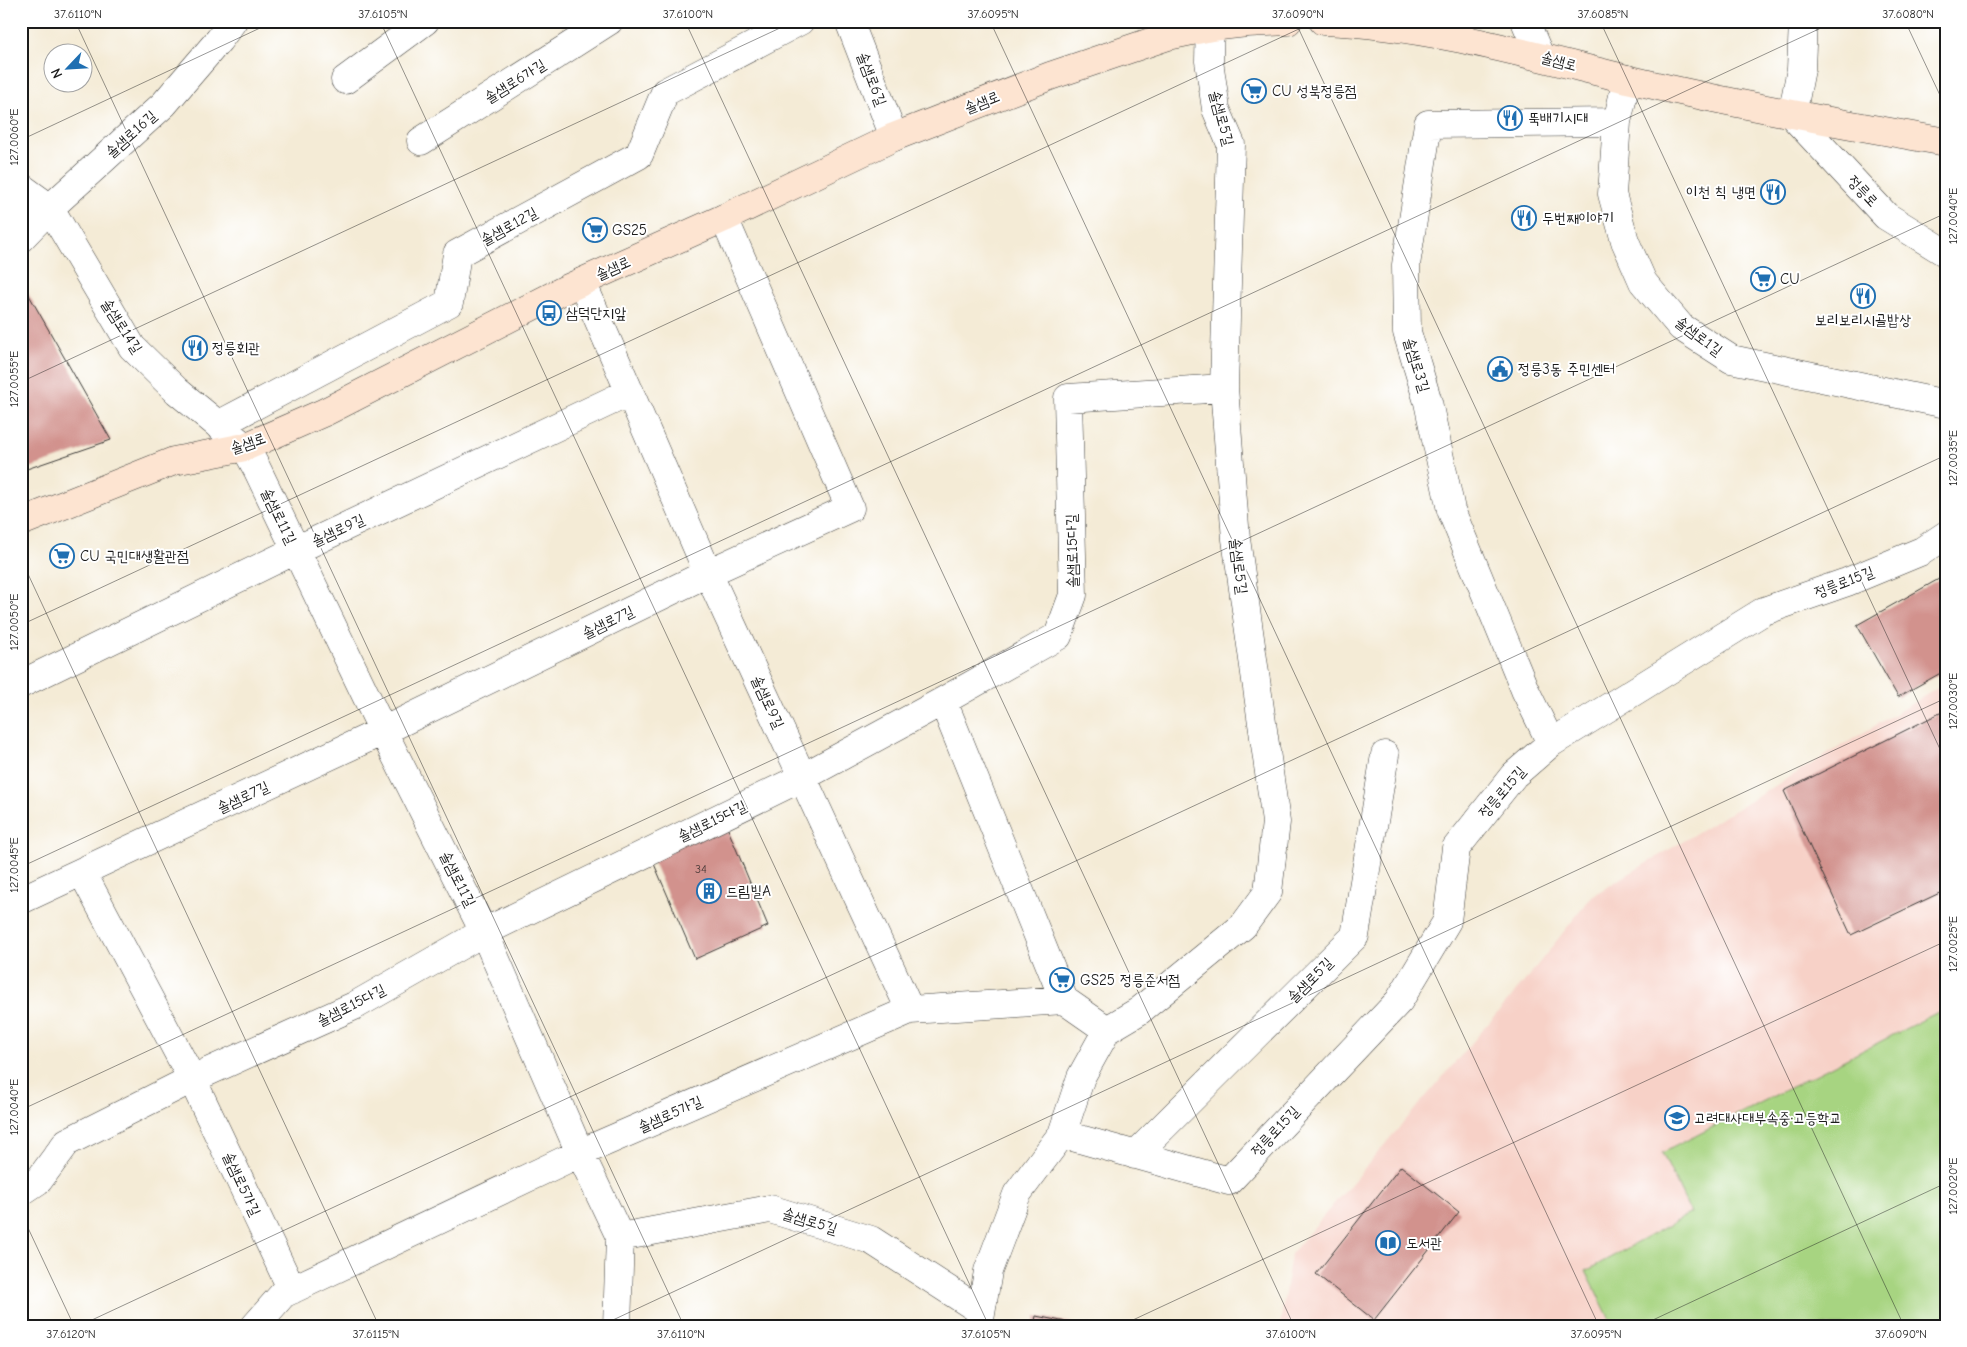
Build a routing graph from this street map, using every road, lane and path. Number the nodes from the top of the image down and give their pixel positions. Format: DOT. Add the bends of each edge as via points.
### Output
graph roads {
  1 [pos="425,21"];
  2 [pos="609,21"];
  3 [pos="800,21"];
  4 [pos="849,21"];
  5 [pos="1288,21"];
  6 [pos="1323,21"];
  7 [pos="1525,21"];
  8 [pos="1803,21"];
  9 [pos="1211,24"];
  10 [pos="220,28"];
  11 [pos="1540,56"];
  12 [pos="1627,79"];
  13 [pos="345,80"];
  14 [pos="1792,114"];
  15 [pos="1617,122"];
  16 [pos="894,137"];
  17 [pos="421,141"];
  18 [pos="1946,142"];
  19 [pos="21,187"];
  20 [pos="50,208"];
  21 [pos="724,218"];
  22 [pos="21,238"];
  23 [pos="1946,253"];
  24 [pos="582,282"];
  25 [pos="1224,388"];
  26 [pos="630,392"];
  27 [pos="1946,404"];
  28 [pos="218,425"];
  29 [pos="245,447"];
  30 [pos="21,522"];
  31 [pos="1946,535"];
  32 [pos="296,550"];
  33 [pos="708,573"];
  34 [pos="21,684"];
  35 [pos="943,702"];
  36 [pos="383,731"];
  37 [pos="1551,743"];
  38 [pos="1385,754"];
  39 [pos="803,776"];
  40 [pos="82,872"];
  41 [pos="21,900"];
  42 [pos="484,932"];
  43 [pos="1064,1000"];
  44 [pos="910,1010"];
  45 [pos="1107,1030"];
  46 [pos="192,1079"];
  47 [pos="1062,1134"];
  48 [pos="580,1153"];
  49 [pos="1135,1155"];
  50 [pos="21,1192"];
  51 [pos="620,1237"];
  52 [pos="292,1290"];
  53 [pos="980,1318"];
  54 [pos="255,1326"];
  55 [pos="617,1326"];
  1 -- 13 [label="street"];
  2 -- 17 [label="street, 솔샘로6가길"];
  3 -- 28 [label="street, 솔샘로12길" via="665,92 639,155 457,254 449,303"];
  4 -- 16 [label="street, 솔샘로6길"];
  5 -- 9 [label="main road, 솔샘로"];
  6 -- 11 [label="main road, 솔샘로" via="1422,30"];
  7 -- 11 [label="street"];
  8 -- 14 [label="street" via="1801,69"];
  9 -- 16 [label="main road, 솔샘로" via="1050,76"];
  9 -- 25 [label="street, 솔샘로5길" via="1209,61 1216,109 1232,144"];
  10 -- 20 [label="street, 솔샘로16길" via="164,104"];
  11 -- 12 [label="main road, 솔샘로"];
  12 -- 14 [label="main road, 솔샘로"];
  12 -- 15 [label="street, 솔샘로1길"];
  14 -- 18 [label="main road, 솔샘로"];
  14 -- 23 [label="street, 정릉로" via="1886,216"];
  15 -- 27 [label="street, 솔샘로1길" via="1612,194 1625,241 1643,282 1681,327 1731,359"];
  15 -- 37 [label="street, 솔샘로3길" via="1428,124 1406,265 1407,332 1428,402 1450,510 1525,690"];
  16 -- 21 [label="main road, 솔샘로"];
  19 -- 20 [label="street, 솔샘로14길"];
  20 -- 22 [label="street, 솔샘로16길"];
  20 -- 28 [label="street, 솔샘로14길" via="132,347"];
  21 -- 24 [label="main road, 솔샘로"];
  21 -- 33 [label="street, 솔샘로7길" via="850,508"];
  24 -- 26 [label="street, 솔샘로9길"];
  24 -- 29 [label="main road, 솔샘로" via="325,412"];
  25 -- 35 [label="street, 솔샘로15다길" via="1068,398 1073,594 1058,636"];
  25 -- 45 [label="street, 솔샘로5길" via="1236,540 1276,822 1268,892 1243,926 1138,1011"];
  26 -- 32 [label="street, 솔샘로9길"];
  26 -- 33 [label="street, 솔샘로9길"];
  28 -- 29 [label="street, 솔샘로14길"];
  29 -- 30 [label="main road, 솔샘로" via="174,461"];
  29 -- 32 [label="street, 솔샘로11길"];
  31 -- 37 [label="street, 정릉로15길" via="1922,551 1764,611"];
  32 -- 34 [label="street, 솔샘로9길"];
  32 -- 36 [label="street, 솔샘로11길"];
  33 -- 36 [label="street, 솔샘로7길"];
  33 -- 39 [label="street, 솔샘로9길"];
  35 -- 39 [label="street, 솔샘로15다길"];
  35 -- 43 [label="street"];
  36 -- 40 [label="street, 솔샘로7길"];
  36 -- 42 [label="street, 솔샘로11길"];
  37 -- 49 [label="street, 정릉로15길" via="1514,775 1456,848 1447,921 1399,1001 1229,1181"];
  38 -- 49 [label="street, 솔샘로5길" via="1355,936"];
  39 -- 42 [label="street, 솔샘로15다길"];
  39 -- 44 [label="street, 솔샘로9길"];
  40 -- 41 [label="street, 솔샘로7길"];
  40 -- 46 [label="street"];
  42 -- 46 [label="street, 솔샘로15다길" via="354,1006"];
  42 -- 48 [label="street, 솔샘로11길"];
  43 -- 44 [label="street, 솔샘로5가길"];
  43 -- 45 [label="street"];
  44 -- 48 [label="street, 솔샘로5가길"];
  45 -- 47 [label="street, 솔샘로5길" via="1081,1077"];
  46 -- 50 [label="street, 솔샘로15다길" via="67,1142 39,1180"];
  46 -- 52 [label="street, 솔샘로5가길"];
  47 -- 49 [label="street"];
  47 -- 53 [label="street, 솔샘로5길" via="1017,1194 988,1271"];
  48 -- 51 [label="street, 솔샘로11길"];
  48 -- 52 [label="street, 솔샘로5가길"];
  51 -- 53 [label="street, 솔샘로5길" via="770,1209 871,1240"];
  51 -- 55 [label="street, 솔샘로11길"];
  52 -- 54 [label="street, 솔샘로5가길" via="283,1294"];
}
